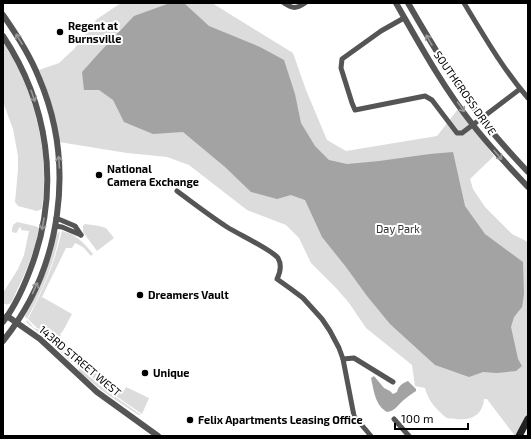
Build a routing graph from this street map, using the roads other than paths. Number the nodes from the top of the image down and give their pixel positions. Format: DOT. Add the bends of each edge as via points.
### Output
graph roads {
  1 [pos="284,3"];
  2 [pos="305,3"];
  3 [pos="396,3"];
  4 [pos="408,3"];
  5 [pos="464,3"];
  6 [pos="3,15"];
  7 [pos="404,18"];
  8 [pos="3,36"];
  9 [pos="520,89"];
  10 [pos="528,98"];
  11 [pos="482,119"];
  12 [pos="473,125"];
  13 [pos="528,172"];
  14 [pos="528,187"];
  15 [pos="177,191"];
  16 [pos="56,218"];
  17 [pos="55,226"];
  18 [pos="7,316"];
  19 [pos="3,322"];
  20 [pos="17,323"];
  21 [pos="3,341"];
  22 [pos="343,359"];
  23 [pos="393,382"];
  24 [pos="528,418"];
  25 [pos="394,419"];
  26 [pos="158,436"];
  27 [pos="371,436"];
  28 [pos="409,436"];
  29 [pos="519,436"];
  1 -- 2 [label="street" via="295,8"];
  3 -- 7 [label="street, SOUTHCROSS DRIVE"];
  11 -- 4 [label="street, SOUTHCROSS DRIVE, one-way" via="448,71"];
  5 -- 9 [label="street"];
  16 -- 6 [label="street, one-way" via="59,168 52,116 35,68"];
  7 -- 12 [label="street, SOUTHCROSS DRIVE, one-way"];
  7 -- 12 [label="street" via="342,59 341,68 355,110 425,96 432,100 457,133 462,133"];
  8 -- 18 [label="street, one-way" via="19,63 36,103 45,146 48,179 39,245 29,273"];
  9 -- 10 [label="street"];
  9 -- 11 [label="street"];
  11 -- 12 [label="street"];
  11 -- 13 [label="street, SOUTHCROSS DRIVE"];
  12 -- 14 [label="street, SOUTHCROSS DRIVE, one-way"];
  15 -- 22 [label="street" via="227,227 277,257 281,269 277,279 303,298 322,319"];
  16 -- 17 [label="street"];
  16 -- 17 [label="street" via="75,226 81,235"];
  20 -- 17 [label="street, one-way" via="40,278"];
  18 -- 19 [label="street"];
  18 -- 20 [label="street, 143RD STREET WEST"];
  20 -- 21 [label="street"];
  20 -- 26 [label="street, 143RD STREET WEST" via="40,339 97,392"];
  22 -- 23 [label="street" via="354,358"];
  22 -- 27 [label="street" via="354,416"];
  24 -- 29 [label="main road"];
  25 -- 28 [label="street"];
}
